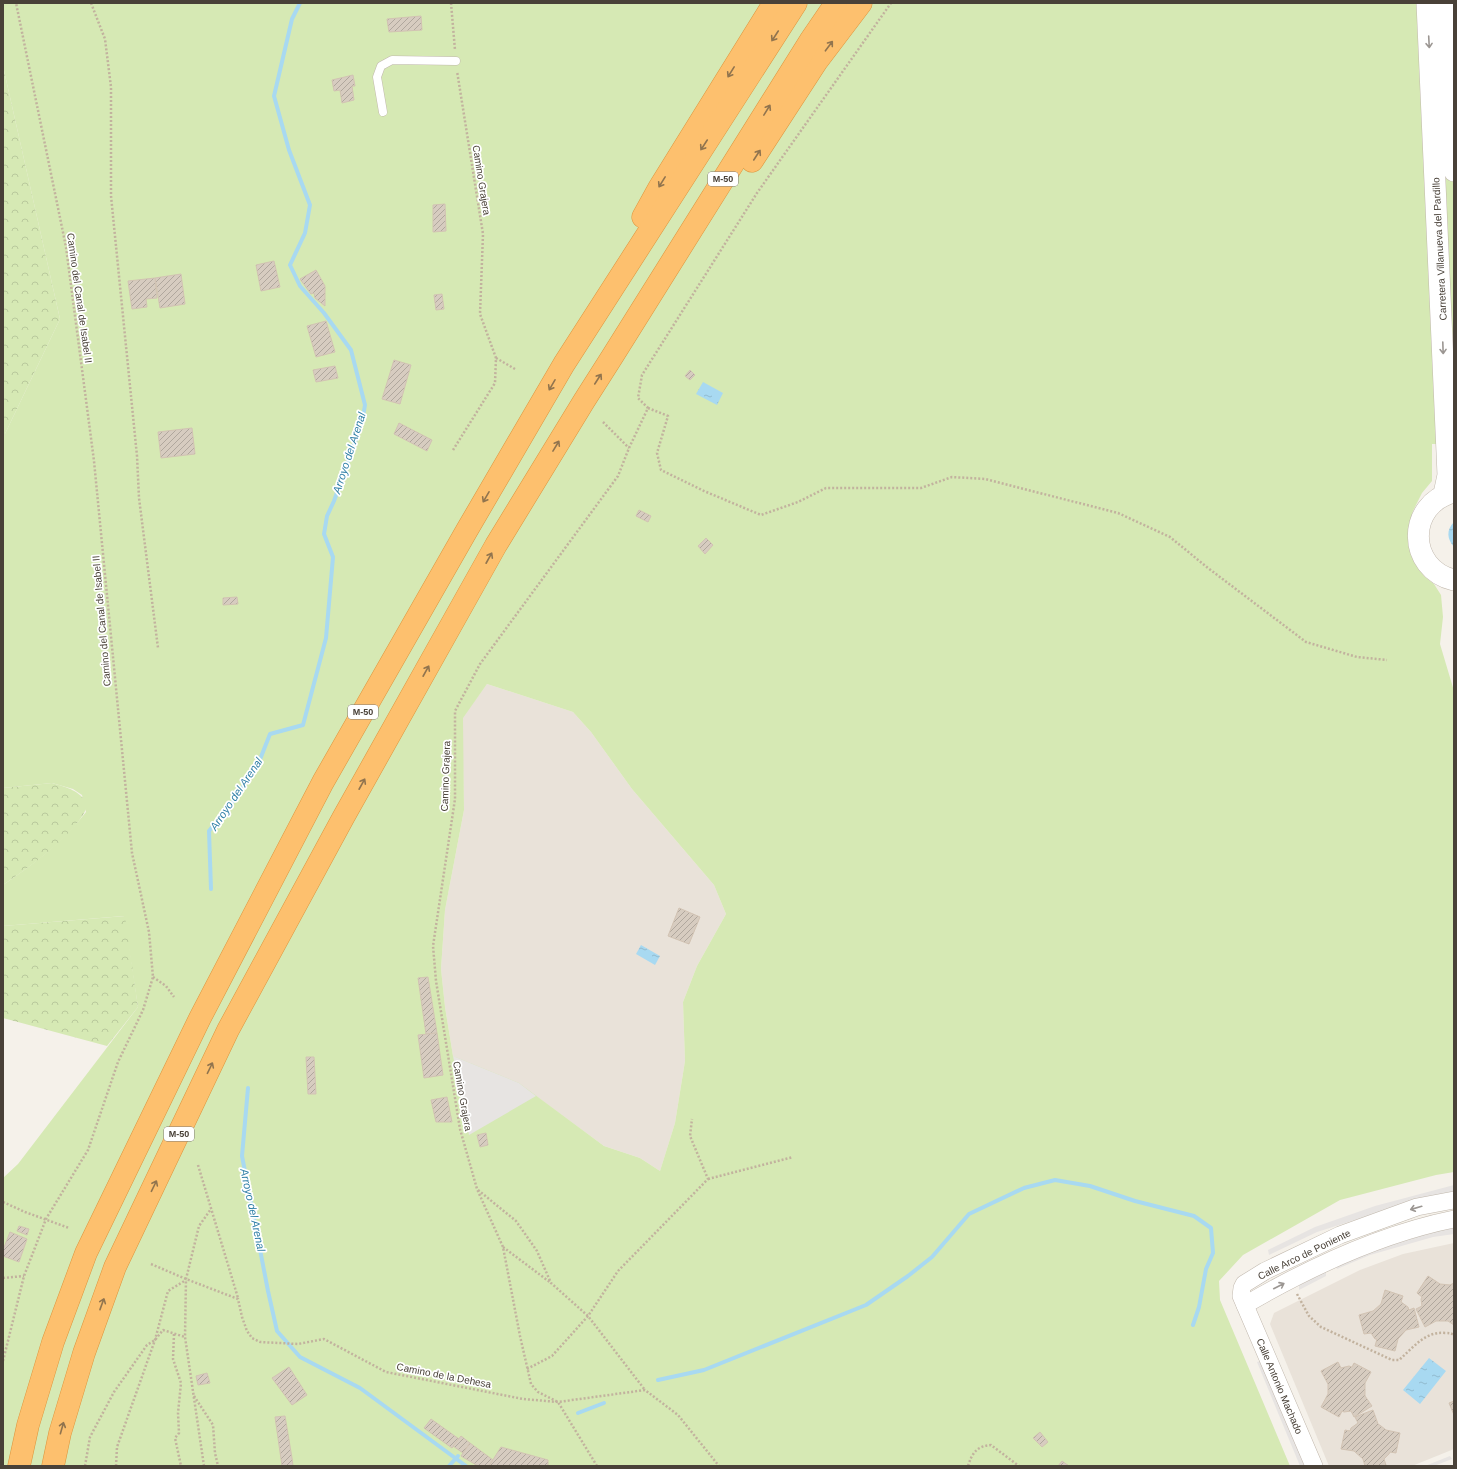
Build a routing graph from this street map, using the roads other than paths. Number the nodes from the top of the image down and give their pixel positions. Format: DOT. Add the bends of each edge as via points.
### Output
graph roads {
  1 [pos="774,3"];
  2 [pos="796,3"];
  3 [pos="836,3"];
  4 [pos="861,3"];
  5 [pos="1427,3"];
  6 [pos="1445,3"];
  7 [pos="456,61"];
  8 [pos="383,112"];
  9 [pos="1454,171"];
  10 [pos="612,357"];
  11 [pos="564,364"];
  12 [pos="1449,493"];
  13 [pos="1453,581"];
  14 [pos="1454,1200"];
  15 [pos="1454,1219"];
  16 [pos="1247,1283"];
  17 [pos="1262,1295"];
  18 [pos="1245,1305"];
  19 [pos="19,1466"];
  20 [pos="54,1466"];
  21 [pos="1314,1466"];
  1 -- 11 [label="highway, one-way" via="659,188"];
  2 -- 11 [label="highway, M-50, one-way"];
  10 -- 3 [label="highway, M-50, one-way"];
  10 -- 4 [label="highway, one-way" via="667,292 818,61"];
  5 -- 12 [label="street, Carretera Villanueva del Pardillo, one-way"];
  6 -- 9 [label="street, Carretera Villanueva del Pardillo"];
  7 -- 8 [label="lane" via="392,60 381,66 377,77"];
  20 -- 10 [label="highway, M-50, one-way" via="60,1433 84,1353 115,1268 228,1030 492,552"];
  11 -- 19 [label="highway, M-50, one-way" via="470,523 323,782 200,1018 86,1253 53,1342 28,1425"];
  12 -- 13 [label="street" via="1429,505 1420,521 1418,540 1423,557 1435,572"];
  14 -- 16 [label="street, Calle Arco de Poniente, one-way" via="1417,1207 1340,1235 1265,1271"];
  17 -- 15 [label="street, Calle Arco de Poniente, one-way" via="1347,1252 1423,1226"];
  16 -- 17 [label="street, Calle Arco de Poniente" via="1252,1293"];
  16 -- 18 [label="street, Calle Arco de Poniente" via="1242,1288 1241,1296"];
  17 -- 18 [label="street, Calle Arco de Poniente"];
  18 -- 21 [label="street, Calle Antonio Machado"];
}
